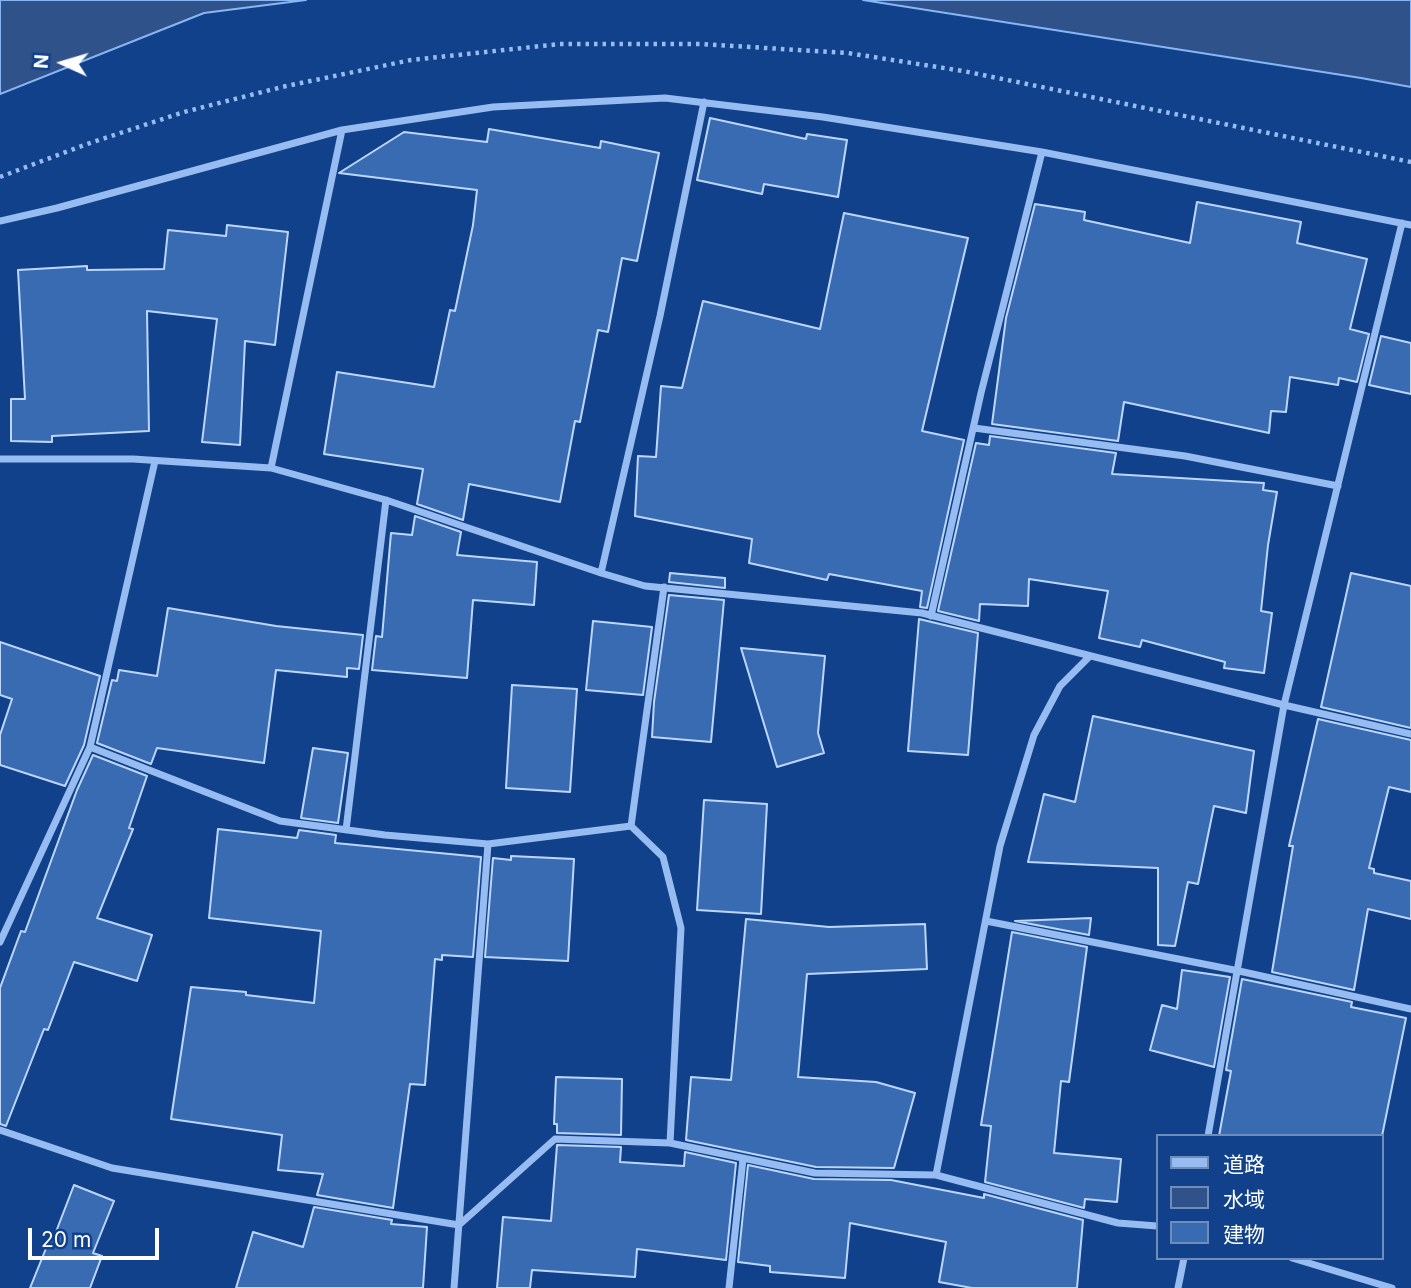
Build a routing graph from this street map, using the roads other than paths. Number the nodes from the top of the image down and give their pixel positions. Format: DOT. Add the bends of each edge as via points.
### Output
graph roads {
  1 [pos="704,102"];
  2 [pos="342,130"];
  3 [pos="1041,152"];
  4 [pos="0,221"];
  5 [pos="1402,223"];
  6 [pos="1411,225"];
  7 [pos="974,428"];
  8 [pos="0,459"];
  9 [pos="155,461"];
  10 [pos="271,468"];
  11 [pos="1338,485"];
  12 [pos="386,500"];
  13 [pos="601,573"];
  14 [pos="664,587"];
  15 [pos="931,616"];
  16 [pos="1090,656"];
  17 [pos="1284,705"];
  18 [pos="1411,734"];
  19 [pos="90,747"];
  20 [pos="631,826"];
  21 [pos="346,830"];
  22 [pos="488,844"];
  23 [pos="986,921"];
  24 [pos="0,942"];
  25 [pos="1239,971"];
  26 [pos="1411,1009"];
  27 [pos="0,1130"];
  28 [pos="1208,1134"];
  29 [pos="670,1143"];
  30 [pos="743,1159"];
  31 [pos="936,1175"];
  32 [pos="459,1225"];
  33 [pos="1156,1226"];
  34 [pos="1184,1260"];
  35 [pos="1299,1260"];
  36 [pos="454,1288"];
  37 [pos="729,1288"];
  38 [pos="1178,1288"];
  39 [pos="1392,1288"];
  1 -- 2 [label="street" via="665,98 493,107"];
  1 -- 3 [label="street"];
  1 -- 13 [label="street"];
  2 -- 4 [label="street"];
  2 -- 10 [label="street"];
  3 -- 5 [label="street"];
  3 -- 7 [label="street"];
  5 -- 6 [label="street"];
  5 -- 11 [label="street"];
  7 -- 11 [label="street" via="1185,456"];
  7 -- 15 [label="street"];
  8 -- 9 [label="street"];
  9 -- 10 [label="street"];
  9 -- 19 [label="street"];
  10 -- 12 [label="street"];
  11 -- 17 [label="street"];
  12 -- 13 [label="street"];
  12 -- 21 [label="street"];
  13 -- 14 [label="street"];
  14 -- 15 [label="street"];
  14 -- 20 [label="street"];
  15 -- 16 [label="street"];
  16 -- 17 [label="street"];
  16 -- 23 [label="street" via="1060,686 1034,735 1000,846"];
  17 -- 18 [label="street"];
  17 -- 25 [label="street"];
  19 -- 21 [label="street" via="280,821"];
  19 -- 24 [label="street"];
  20 -- 22 [label="street"];
  20 -- 29 [label="street" via="663,857 681,928"];
  21 -- 22 [label="street"];
  22 -- 32 [label="street"];
  23 -- 25 [label="street"];
  23 -- 31 [label="street"];
  25 -- 26 [label="street"];
  25 -- 28 [label="street"];
  27 -- 32 [label="street" via="112,1168"];
  29 -- 30 [label="street"];
  29 -- 32 [label="street" via="555,1139"];
  30 -- 31 [label="street" via="815,1173"];
  30 -- 37 [label="street"];
  31 -- 33 [label="street" via="1118,1223"];
  32 -- 36 [label="street"];
  34 -- 38 [label="street"];
  35 -- 39 [label="street"];
}
